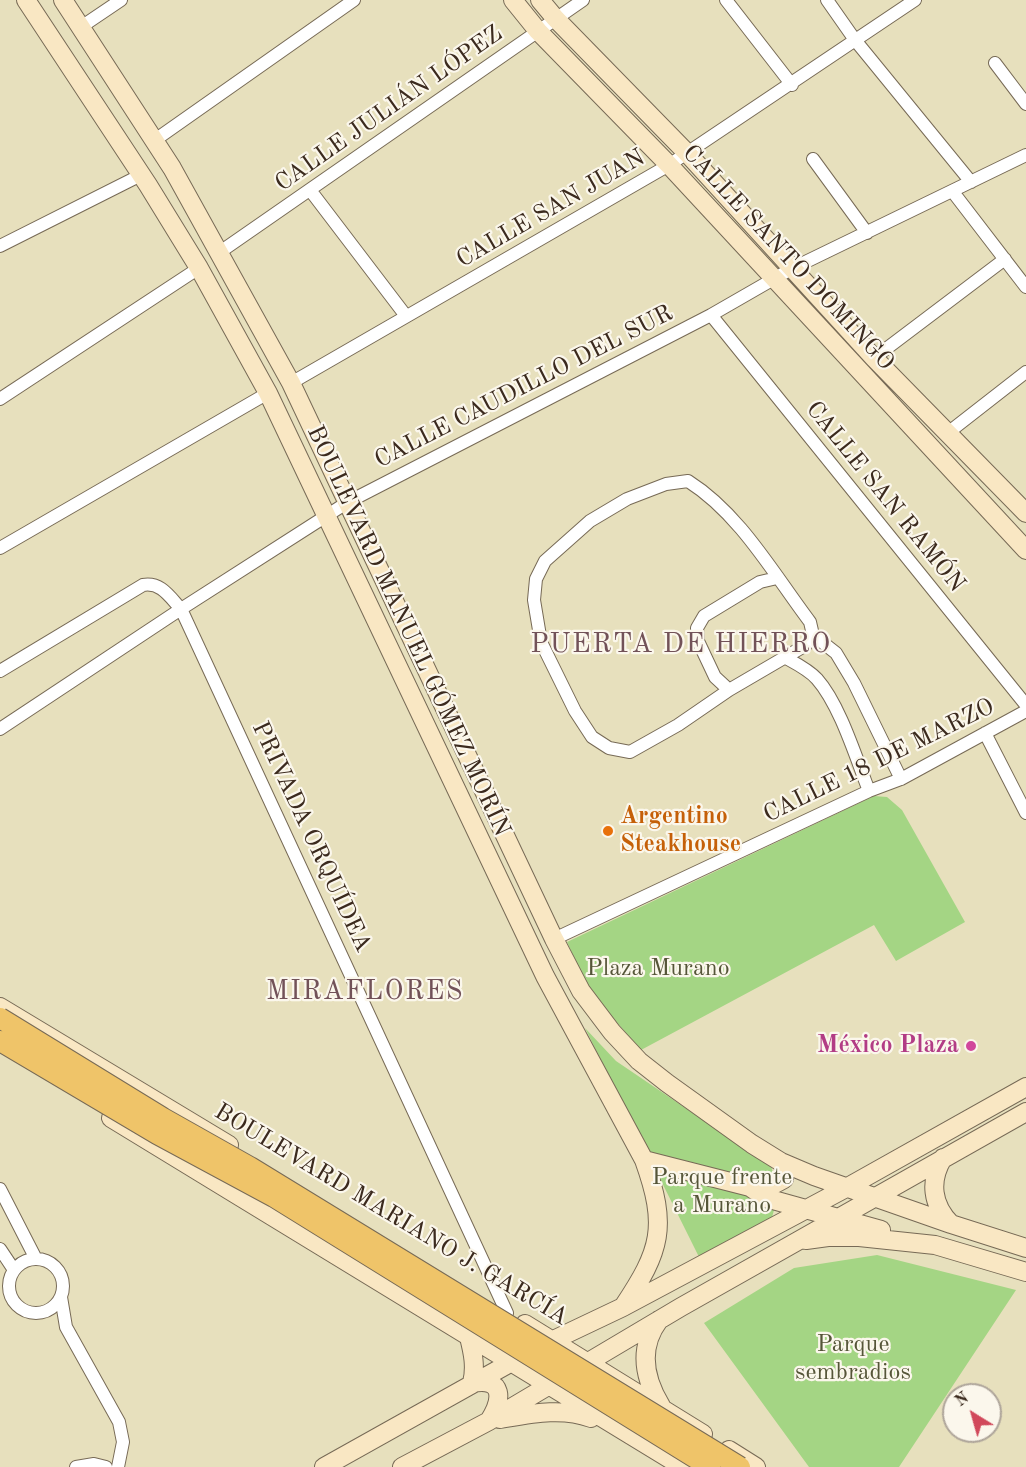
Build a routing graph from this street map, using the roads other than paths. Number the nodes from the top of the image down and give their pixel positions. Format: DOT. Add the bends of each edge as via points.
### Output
graph roads {
  1 [pos="26,0"];
  2 [pos="63,0"];
  3 [pos="121,0"];
  4 [pos="354,0"];
  5 [pos="513,0"];
  6 [pos="540,0"];
  7 [pos="583,0"];
  8 [pos="726,0"];
  9 [pos="827,0"];
  10 [pos="915,0"];
  11 [pos="555,18"];
  12 [pos="81,27"];
  13 [pos="538,30"];
  14 [pos="855,40"];
  15 [pos="995,63"];
  16 [pos="792,85"];
  17 [pos="1026,105"];
  18 [pos="155,140"];
  19 [pos="687,153"];
  20 [pos="1026,154"];
  21 [pos="813,159"];
  22 [pos="669,165"];
  23 [pos="141,175"];
  24 [pos="971,182"];
  25 [pos="310,190"];
  26 [pos="953,192"];
  27 [pos="867,233"];
  28 [pos="0,246"];
  29 [pos="220,252"];
  30 [pos="1005,259"];
  31 [pos="199,268"];
  32 [pos="791,269"];
  33 [pos="773,279"];
  34 [pos="1026,287"];
  35 [pos="711,315"];
  36 [pos="406,316"];
  37 [pos="874,358"];
  38 [pos="1026,372"];
  39 [pos="291,383"];
  40 [pos="268,393"];
  41 [pos="0,399"];
  42 [pos="949,432"];
  43 [pos="348,502"];
  44 [pos="1024,507"];
  45 [pos="327,515"];
  46 [pos="0,548"];
  47 [pos="1026,550"];
  48 [pos="777,578"];
  49 [pos="181,609"];
  50 [pos="813,635"];
  51 [pos="786,658"];
  52 [pos="0,671"];
  53 [pos="729,690"];
  54 [pos="1026,705"];
  55 [pos="1026,711"];
  56 [pos="0,729"];
  57 [pos="985,733"];
  58 [pos="901,779"];
  59 [pos="869,791"];
  60 [pos="1026,813"];
  61 [pos="554,939"];
  62 [pos="0,1007"];
  63 [pos="0,1018"];
  64 [pos="0,1041"];
  65 [pos="0,1050"];
  66 [pos="1026,1087"];
  67 [pos="1026,1112"];
  68 [pos="943,1158"];
  69 [pos="644,1160"];
  70 [pos="783,1170"];
  71 [pos="750,1188"];
  72 [pos="846,1188"];
  73 [pos="0,1189"];
  74 [pos="873,1197"];
  75 [pos="784,1203"];
  76 [pos="805,1209"];
  77 [pos="836,1218"];
  78 [pos="358,1222"];
  79 [pos="780,1223"];
  80 [pos="951,1224"];
  81 [pos="795,1241"];
  82 [pos="935,1245"];
  83 [pos="1026,1248"];
  84 [pos="0,1249"];
  85 [pos="774,1254"];
  86 [pos="339,1257"];
  87 [pos="36,1259"];
  88 [pos="14,1270"];
  89 [pos="1026,1272"];
  90 [pos="61,1297"];
  91 [pos="623,1307"];
  92 [pos="38,1313"];
  93 [pos="507,1313"];
  94 [pos="659,1320"];
  95 [pos="66,1326"];
  96 [pos="469,1337"];
  97 [pos="552,1341"];
  98 [pos="511,1362"];
  99 [pos="587,1362"];
  100 [pos="472,1383"];
  101 [pos="549,1385"];
  102 [pos="662,1407"];
  103 [pos="489,1421"];
  104 [pos="622,1430"];
  105 [pos="76,1467"];
  106 [pos="106,1467"];
  107 [pos="118,1467"];
  108 [pos="324,1467"];
  109 [pos="402,1467"];
  110 [pos="683,1467"];
  111 [pos="710,1467"];
  112 [pos="740,1467"];
  113 [pos="756,1467"];
  1 -- 23 [label="main road, BOULEVARD MANUEL GÓMEZ MORÍN"];
  2 -- 12 [label="main road, BOULEVARD MANUEL GÓMEZ MORÍN"];
  3 -- 12 [label="street"];
  4 -- 18 [label="street"];
  5 -- 13 [label="main road, CALLE SANTO DOMINGO"];
  6 -- 11 [label="main road, CALLE SANTO DOMINGO"];
  7 -- 11 [label="street, CALLE JULIÁN LÓPEZ"];
  8 -- 16 [label="street"];
  9 -- 14 [label="street"];
  10 -- 14 [label="street, CALLE SAN JUAN"];
  11 -- 13 [label="street, CALLE JULIÁN LÓPEZ"];
  11 -- 19 [label="main road, CALLE SANTO DOMINGO"];
  12 -- 18 [label="main road, BOULEVARD MANUEL GÓMEZ MORÍN"];
  13 -- 22 [label="main road, CALLE SANTO DOMINGO"];
  13 -- 25 [label="street, CALLE JULIÁN LÓPEZ"];
  14 -- 16 [label="street, CALLE SAN JUAN"];
  14 -- 24 [label="street"];
  15 -- 17 [label="street"];
  16 -- 19 [label="street, CALLE SAN JUAN"];
  18 -- 29 [label="main road, BOULEVARD MANUEL GÓMEZ MORÍN"];
  19 -- 22 [label="street, CALLE SAN JUAN"];
  19 -- 32 [label="main road, CALLE SANTO DOMINGO"];
  20 -- 24 [label="street, CALLE CAUDILLO DEL SUR"];
  21 -- 27 [label="street"];
  22 -- 33 [label="main road, CALLE SANTO DOMINGO"];
  22 -- 36 [label="street, CALLE SAN JUAN"];
  23 -- 28 [label="street"];
  23 -- 31 [label="main road, BOULEVARD MANUEL GÓMEZ MORÍN"];
  24 -- 26 [label="street, CALLE CAUDILLO DEL SUR"];
  25 -- 29 [label="street, CALLE JULIÁN LÓPEZ"];
  25 -- 36 [label="street"];
  26 -- 27 [label="street, CALLE CAUDILLO DEL SUR"];
  26 -- 30 [label="street"];
  27 -- 32 [label="street, CALLE CAUDILLO DEL SUR"];
  29 -- 39 [label="main road, BOULEVARD MANUEL GÓMEZ MORÍN"];
  30 -- 34 [label="street"];
  30 -- 37 [label="street"];
  31 -- 40 [label="main road, BOULEVARD MANUEL GÓMEZ MORÍN"];
  31 -- 41 [label="street"];
  32 -- 33 [label="street, CALLE CAUDILLO DEL SUR"];
  32 -- 37 [label="main road, CALLE SANTO DOMINGO"];
  33 -- 35 [label="street, CALLE CAUDILLO DEL SUR"];
  33 -- 47 [label="main road, CALLE SANTO DOMINGO"];
  35 -- 43 [label="street, CALLE CAUDILLO DEL SUR"];
  35 -- 54 [label="street, CALLE SAN RAMÓN"];
  36 -- 39 [label="street, CALLE SAN JUAN"];
  37 -- 42 [label="main road, CALLE SANTO DOMINGO"];
  38 -- 42 [label="street"];
  39 -- 43 [label="main road, BOULEVARD MANUEL GÓMEZ MORÍN"];
  40 -- 45 [label="main road, BOULEVARD MANUEL GÓMEZ MORÍN"];
  40 -- 46 [label="street"];
  42 -- 44 [label="main road, CALLE SANTO DOMINGO"];
  43 -- 45 [label="street, CALLE CAUDILLO DEL SUR"];
  43 -- 61 [label="main road, BOULEVARD MANUEL GÓMEZ MORÍN"];
  45 -- 49 [label="street, CALLE CAUDILLO DEL SUR"];
  45 -- 69 [label="main road, BOULEVARD MANUEL GÓMEZ MORÍN" via="545,976"];
  48 -- 50 [label="street" via="810,622"];
  48 -- 53 [label="street" via="760,582 704,616 697,628 698,641 715,677"];
  48 -- 53 [label="street" via="710,495 688,481 666,484 627,499 590,521 545,561 536,579 534,600 541,642 586,728 609,748 630,752"];
  49 -- 52 [label="street, PRIVADA ORQUÍDEA" via="159,586 143,585"];
  49 -- 56 [label="street, CALLE CAUDILLO DEL SUR"];
  49 -- 93 [label="street, PRIVADA ORQUÍDEA"];
  50 -- 51 [label="street" via="806,645"];
  50 -- 58 [label="street" via="836,653"];
  51 -- 53 [label="street"];
  51 -- 59 [label="street" via="816,678 830,697"];
  55 -- 57 [label="street, CALLE 18 DE MARZO"];
  57 -- 58 [label="street, CALLE 18 DE MARZO"];
  57 -- 60 [label="street"];
  58 -- 59 [label="street, CALLE 18 DE MARZO"];
  59 -- 61 [label="street, CALLE 18 DE MARZO"];
  61 -- 70 [label="main road, BOULEVARD MANUEL GÓMEZ MORÍN" via="596,1013 639,1060"];
  62 -- 78 [label="main road, BOULEVARD MARIANO J. GARCÍA"];
  63 -- 112 [label="main road, bridge"];
  64 -- 111 [label="main road, bridge" via="157,1134 274,1197"];
  65 -- 86 [label="main road"];
  66 -- 72 [label="main road"];
  67 -- 68 [label="main road"];
  68 -- 74 [label="main road"];
  68 -- 80 [label="main road" via="934,1177 934,1198"];
  69 -- 71 [label="main road"];
  69 -- 91 [label="main road, BOULEVARD MANUEL GÓMEZ MORÍN" via="653,1185 658,1234 646,1270"];
  70 -- 71 [label="main road" via="771,1186"];
  70 -- 72 [label="main road, BOULEVARD MANUEL GÓMEZ MORÍN"];
  70 -- 75 [label="main road"];
  71 -- 75 [label="main road"];
  72 -- 74 [label="main road, BOULEVARD MANUEL GÓMEZ MORÍN"];
  72 -- 76 [label="main road"];
  73 -- 87 [label="street"];
  74 -- 77 [label="main road"];
  74 -- 80 [label="main road, BOULEVARD MANUEL GÓMEZ MORÍN"];
  75 -- 76 [label="main road"];
  75 -- 79 [label="main road"];
  76 -- 77 [label="main road"];
  76 -- 79 [label="main road"];
  77 -- 81 [label="main road"];
  77 -- 82 [label="main road"];
  78 -- 86 [label="main road"];
  78 -- 93 [label="main road, BOULEVARD MARIANO J. GARCÍA"];
  79 -- 85 [label="main road"];
  79 -- 91 [label="main road"];
  80 -- 83 [label="main road, BOULEVARD MANUEL GÓMEZ MORÍN"];
  81 -- 82 [label="main road" via="859,1237"];
  81 -- 85 [label="main road"];
  82 -- 89 [label="main road"];
  84 -- 88 [label="street"];
  85 -- 94 [label="main road"];
  86 -- 96 [label="main road"];
  87 -- 88 [label="street"];
  87 -- 90 [label="street" via="45,1260 59,1271"];
  88 -- 92 [label="street" via="10,1295 21,1309"];
  90 -- 92 [label="street" via="52,1308"];
  90 -- 95 [label="street"];
  91 -- 97 [label="main road"];
  92 -- 95 [label="street"];
  93 -- 97 [label="main road, BOULEVARD MARIANO J. GARCÍA"];
  94 -- 99 [label="main road"];
  94 -- 102 [label="main road" via="647,1347 646,1369 651,1389"];
  95 -- 107 [label="street" via="119,1422 123,1442"];
  96 -- 98 [label="main road"];
  96 -- 100 [label="main road" via="474,1356"];
  97 -- 98 [label="main road"];
  97 -- 99 [label="main road, BOULEVARD MARIANO J. GARCÍA"];
  98 -- 100 [label="main road"];
  98 -- 101 [label="main road"];
  99 -- 101 [label="main road"];
  99 -- 102 [label="main road, BOULEVARD MARIANO J. GARCÍA"];
  100 -- 103 [label="main road" via="490,1383 498,1393 497,1409"];
  100 -- 108 [label="main road"];
  101 -- 103 [label="main road"];
  101 -- 104 [label="main road"];
  102 -- 113 [label="main road, BOULEVARD MARIANO J. GARCÍA"];
  103 -- 104 [label="main road" via="553,1412 579,1413"];
  103 -- 109 [label="main road"];
  104 -- 110 [label="main road"];
  105 -- 106 [label="street"];
}
